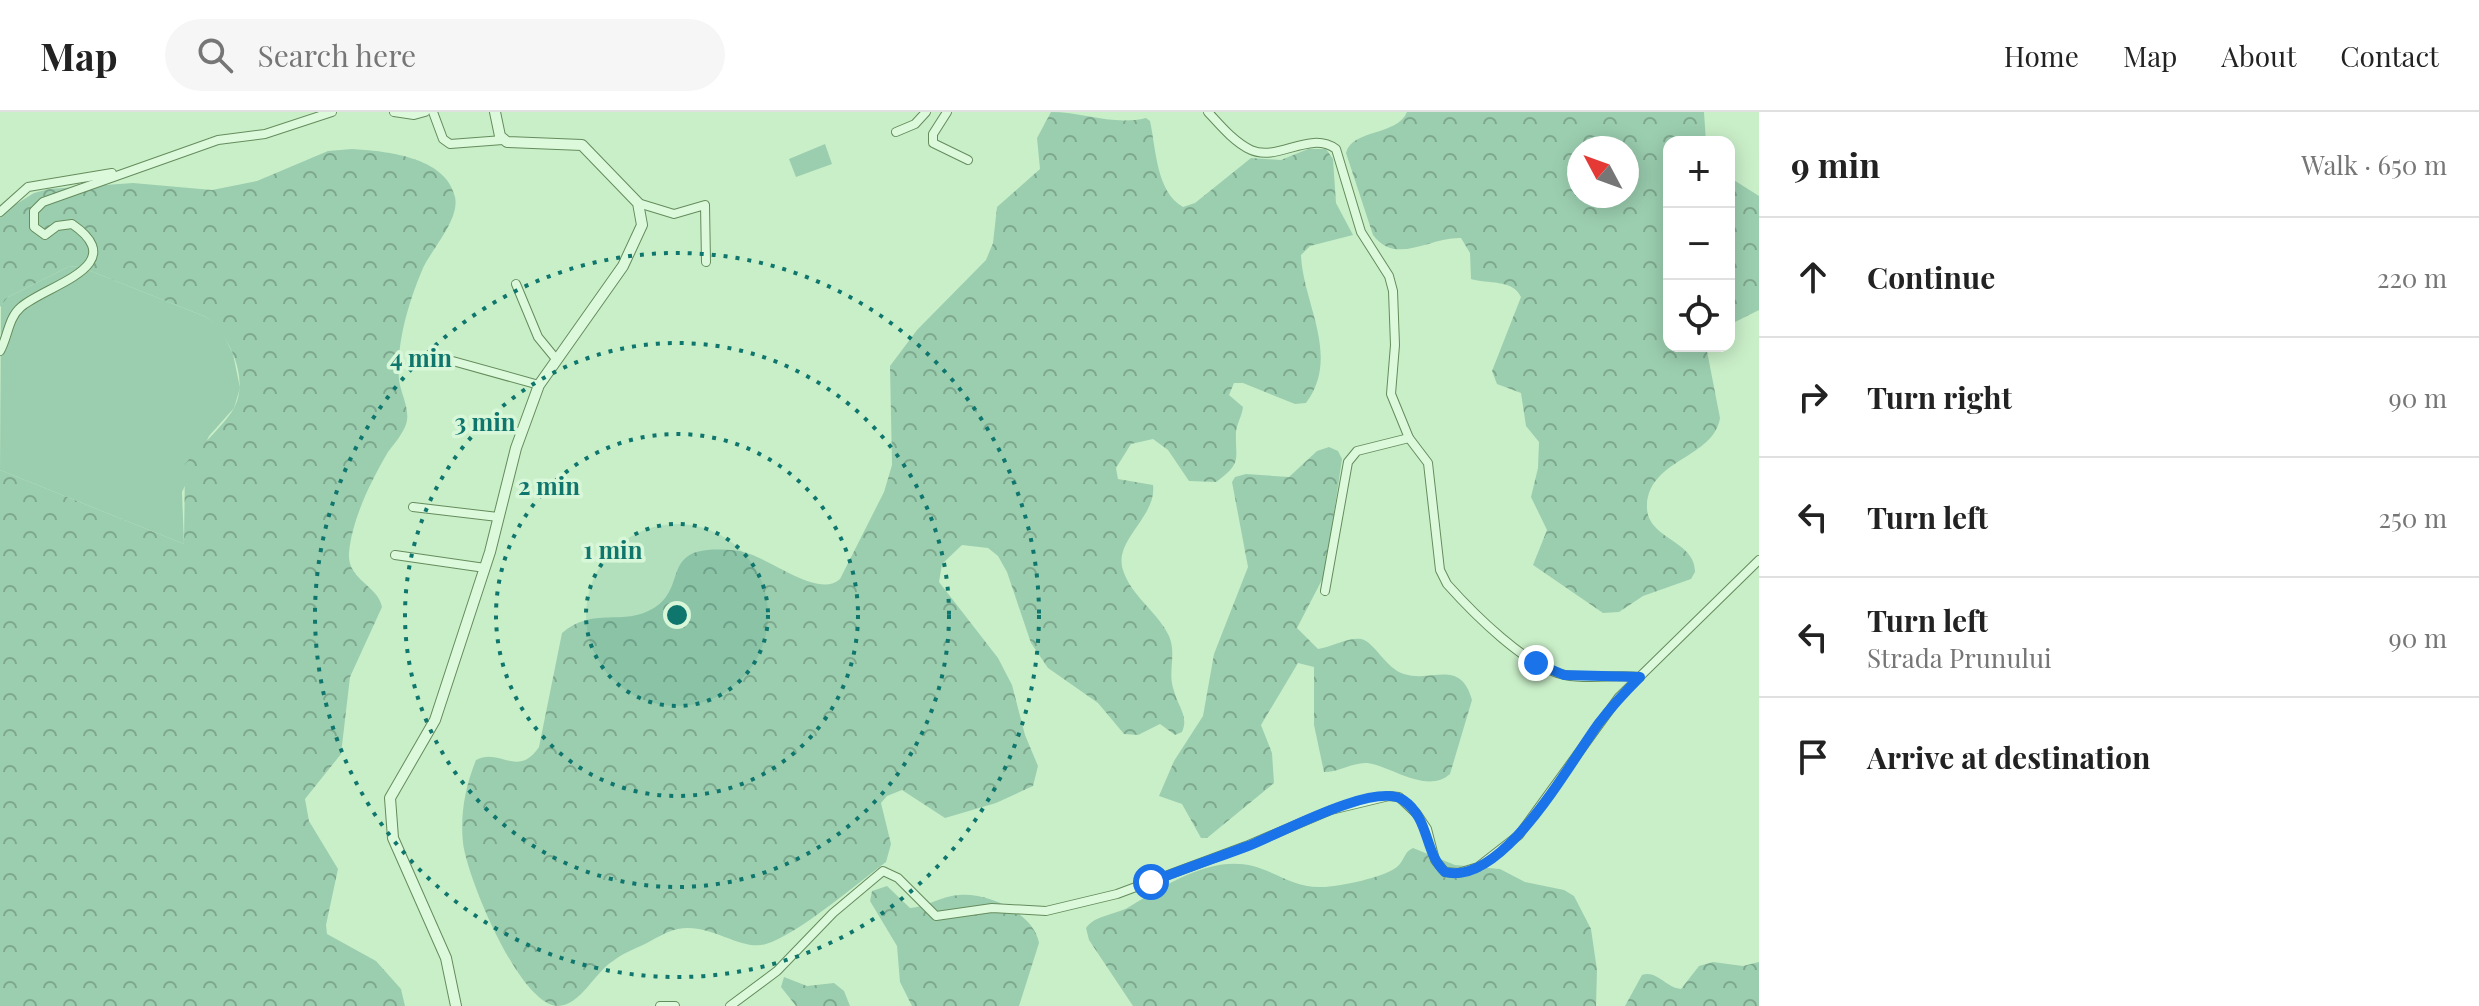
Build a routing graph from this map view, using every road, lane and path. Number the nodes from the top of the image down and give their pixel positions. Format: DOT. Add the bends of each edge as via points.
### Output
graph roads {
  1 [pos="332,112"];
  2 [pos="394,112"];
  3 [pos="425,112"];
  4 [pos="433,112"];
  5 [pos="495,112"];
  6 [pos="926,112"];
  7 [pos="947,112"];
  8 [pos="1208,112"];
  9 [pos="896,132"];
  10 [pos="503,140"];
  11 [pos="968,160"];
  12 [pos="136,169"];
  13 [pos="638,203"];
  14 [pos="0,212"];
  15 [pos="706,262"];
  16 [pos="516,284"];
  17 [pos="0,351"];
  18 [pos="556,359"];
  19 [pos="449,360"];
  20 [pos="539,385"];
  21 [pos="1409,438"];
  22 [pos="413,507"];
  23 [pos="498,517"];
  24 [pos="395,555"];
  25 [pos="1759,560"];
  26 [pos="485,568"];
  27 [pos="1325,591"];
  28 [pos="1640,677"];
  29 [pos="456,1006"];
  30 [pos="660,1006"];
  31 [pos="675,1006"];
  32 [pos="730,1006"];
  1 -- 12 [label="street" via="265,134 218,140"];
  2 -- 3 [label="street"];
  4 -- 10 [label="street" via="446,142"];
  5 -- 10 [label="street"];
  6 -- 9 [label="street"];
  7 -- 11 [label="street" via="933,143"];
  8 -- 21 [label="street" via="1251,150 1266,153 1322,143 1336,149 1361,232 1393,291 1391,394"];
  10 -- 13 [label="street" via="582,145"];
  12 -- 14 [label="street" via="28,187"];
  12 -- 17 [label="street" via="61,194 34,211 34,227 45,235 66,224 80,229 93,250 92,260 83,273 20,308"];
  13 -- 15 [label="street" via="674,214 705,205"];
  13 -- 18 [label="street" via="642,225 630,255"];
  16 -- 18 [label="street" via="538,337"];
  18 -- 20 [label="street"];
  19 -- 20 [label="street"];
  20 -- 23 [label="street"];
  21 -- 27 [label="street" via="1357,451 1348,462"];
  21 -- 28 [label="street" via="1428,463 1440,570 1462,600 1548,669 1564,675"];
  22 -- 23 [label="street"];
  23 -- 26 [label="street"];
  24 -- 26 [label="street"];
  25 -- 28 [label="street"];
  26 -- 29 [label="street" via="435,720 394,785 389,806 393,838 446,958"];
  28 -- 32 [label="street" via="1597,725 1519,835 1478,867 1445,872 1417,814 1399,797 1389,796 1331,810 1117,894 1046,911 992,908 936,916 898,878 883,871 777,971"];
  30 -- 31 [label="street"];
}
